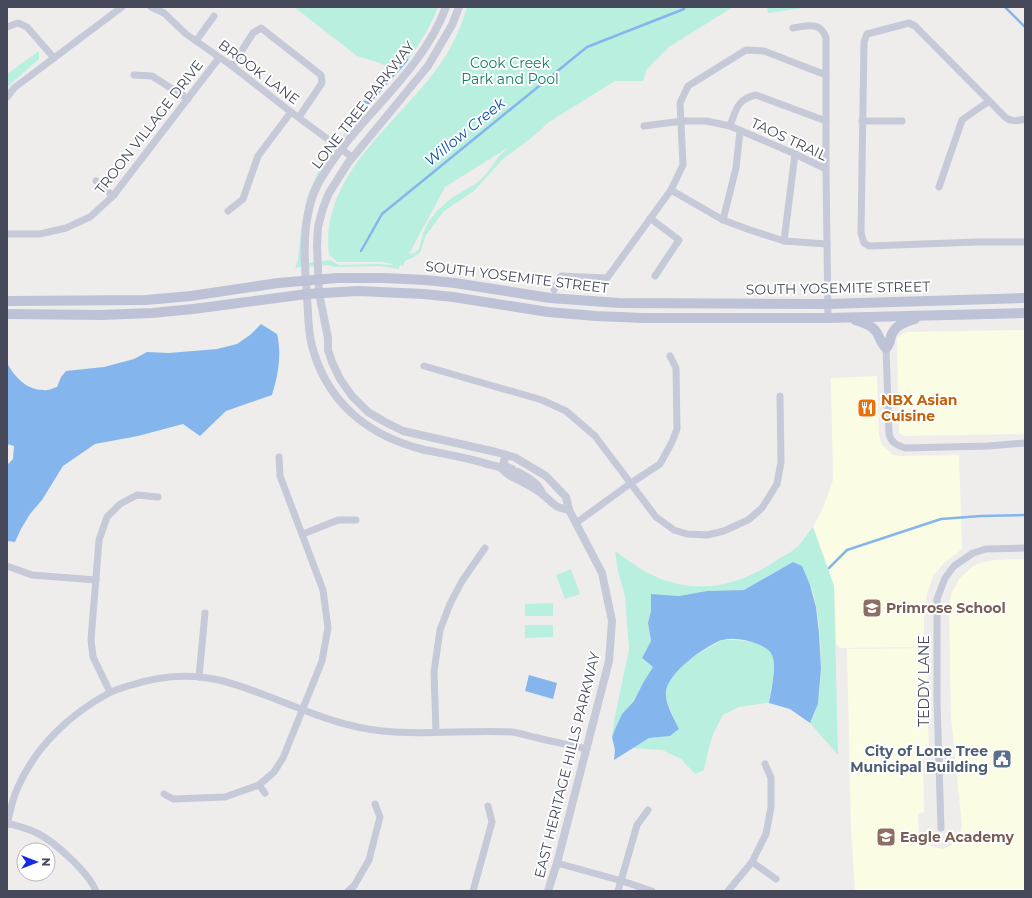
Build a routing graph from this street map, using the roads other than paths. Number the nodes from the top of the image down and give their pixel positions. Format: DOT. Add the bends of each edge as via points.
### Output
graph roads {
  1 [pos="122,7"];
  2 [pos="151,7"];
  3 [pos="168,7"];
  4 [pos="446,7"];
  5 [pos="459,7"];
  6 [pos="164,13"];
  7 [pos="214,16"];
  8 [pos="7,28"];
  9 [pos="793,28"];
  10 [pos="196,41"];
  11 [pos="54,58"];
  12 [pos="219,58"];
  13 [pos="232,66"];
  14 [pos="134,74"];
  15 [pos="826,75"];
  16 [pos="7,97"];
  17 [pos="188,99"];
  18 [pos="989,101"];
  19 [pos="291,112"];
  20 [pos="299,117"];
  21 [pos="1025,118"];
  22 [pos="682,121"];
  23 [pos="826,121"];
  24 [pos="862,121"];
  25 [pos="902,121"];
  26 [pos="644,126"];
  27 [pos="730,126"];
  28 [pos="740,130"];
  29 [pos="342,150"];
  30 [pos="795,154"];
  31 [pos="352,157"];
  32 [pos="826,169"];
  33 [pos="96,182"];
  34 [pos="939,187"];
  35 [pos="671,190"];
  36 [pos="113,196"];
  37 [pos="228,211"];
  38 [pos="650,218"];
  39 [pos="723,220"];
  40 [pos="7,234"];
  41 [pos="784,241"];
  42 [pos="1025,242"];
  43 [pos="827,244"];
  44 [pos="655,276"];
  45 [pos="318,279"];
  46 [pos="306,280"];
  47 [pos="554,290"];
  48 [pos="319,293"];
  49 [pos="307,294"];
  50 [pos="1025,298"];
  51 [pos="7,301"];
  52 [pos="828,304"];
  53 [pos="1025,312"];
  54 [pos="7,314"];
  55 [pos="934,315"];
  56 [pos="828,318"];
  57 [pos="849,318"];
  58 [pos="886,348"];
  59 [pos="670,356"];
  60 [pos="424,366"];
  61 [pos="780,396"];
  62 [pos="1025,443"];
  63 [pos="506,455"];
  64 [pos="279,456"];
  65 [pos="530,466"];
  66 [pos="502,468"];
  67 [pos="518,472"];
  68 [pos="546,476"];
  69 [pos="631,483"];
  70 [pos="539,486"];
  71 [pos="543,495"];
  72 [pos="158,498"];
  73 [pos="569,510"];
  74 [pos="356,520"];
  75 [pos="576,523"];
  76 [pos="303,534"];
  77 [pos="486,548"];
  78 [pos="1025,548"];
  79 [pos="7,566"];
  80 [pos="96,580"];
  81 [pos="205,613"];
  82 [pos="199,676"];
  83 [pos="110,692"];
  84 [pos="304,710"];
  85 [pos="436,732"];
  86 [pos="587,749"];
  87 [pos="765,764"];
  88 [pos="259,785"];
  89 [pos="265,793"];
  90 [pos="164,794"];
  91 [pos="376,804"];
  92 [pos="488,806"];
  93 [pos="648,810"];
  94 [pos="7,824"];
  95 [pos="941,828"];
  96 [pos="752,862"];
  97 [pos="557,863"];
  98 [pos="776,879"];
  99 [pos="622,881"];
  100 [pos="351,889"];
  101 [pos="96,891"];
  102 [pos="361,891"];
  103 [pos="473,891"];
  104 [pos="548,891"];
  105 [pos="618,891"];
  106 [pos="652,891"];
  107 [pos="728,891"];
  1 -- 11 [label="street"];
  2 -- 6 [label="street, BROOK LANE"];
  3 -- 6 [label="street"];
  4 -- 29 [label="street, LONE TREE PARKWAY" via="418,57"];
  5 -- 31 [label="street, LONE TREE PARKWAY" via="452,25 428,66"];
  6 -- 10 [label="street, BROOK LANE"];
  7 -- 10 [label="street"];
  8 -- 11 [label="street" via="18,24 26,27"];
  9 -- 15 [label="street" via="817,26 824,31"];
  10 -- 12 [label="street, BROOK LANE"];
  11 -- 16 [label="street" via="14,88"];
  12 -- 13 [label="street, BROOK LANE"];
  12 -- 17 [label="street, TROON VILLAGE DRIVE"];
  13 -- 19 [label="street, BROOK LANE"];
  13 -- 20 [label="street" via="261,28 321,74 322,83"];
  14 -- 17 [label="street" via="152,76"];
  15 -- 22 [label="street" via="764,51 746,50 688,86 680,103"];
  15 -- 23 [label="street"];
  17 -- 36 [label="street, TROON VILLAGE DRIVE"];
  18 -- 21 [label="street" via="1009,120"];
  18 -- 24 [label="street" via="909,23 867,34 864,42"];
  18 -- 34 [label="street" via="962,120"];
  19 -- 20 [label="street, BROOK LANE"];
  19 -- 37 [label="street" via="258,156 243,199"];
  20 -- 29 [label="street, BROOK LANE"];
  22 -- 26 [label="street, TAOS TRAIL"];
  22 -- 27 [label="street, TAOS TRAIL" via="706,121"];
  22 -- 35 [label="street" via="683,165"];
  23 -- 27 [label="street" via="756,95 747,97 737,105"];
  23 -- 32 [label="street"];
  24 -- 25 [label="street"];
  24 -- 42 [label="street" via="861,233 864,243 869,246"];
  27 -- 28 [label="street, TAOS TRAIL"];
  28 -- 30 [label="street, TAOS TRAIL"];
  28 -- 39 [label="street" via="736,168"];
  29 -- 31 [label="street, BROOK LANE"];
  29 -- 46 [label="street, LONE TREE PARKWAY" via="317,187 311,205 305,245"];
  30 -- 32 [label="street, TAOS TRAIL"];
  30 -- 41 [label="street"];
  31 -- 45 [label="street, LONE TREE PARKWAY" via="338,177 323,208 318,227"];
  32 -- 43 [label="street, TAOS TRAIL"];
  33 -- 36 [label="street"];
  35 -- 38 [label="street"];
  35 -- 39 [label="street"];
  36 -- 40 [label="street, TROON VILLAGE DRIVE" via="90,217 66,228 40,234"];
  38 -- 44 [label="street" via="679,240"];
  38 -- 47 [label="street" via="607,278 561,276"];
  39 -- 41 [label="street"];
  41 -- 43 [label="street"];
  43 -- 52 [label="street, TAOS TRAIL"];
  45 -- 46 [label="main road, SOUTH YOSEMITE STREET"];
  45 -- 48 [label="street, LONE TREE PARKWAY"];
  45 -- 52 [label="main road, SOUTH YOSEMITE STREET" via="425,280 550,298 619,303"];
  46 -- 49 [label="street, LONE TREE PARKWAY"];
  46 -- 51 [label="main road, SOUTH YOSEMITE STREET" via="146,300"];
  48 -- 49 [label="main road, SOUTH YOSEMITE STREET"];
  48 -- 56 [label="main road, SOUTH YOSEMITE STREET" via="424,294 548,312 596,316"];
  48 -- 63 [label="street, EAST HERITAGE HILLS PARKWAY" via="332,362 352,396 368,412 403,431"];
  49 -- 54 [label="main road, SOUTH YOSEMITE STREET" via="152,313"];
  49 -- 66 [label="street" via="311,341 320,368 332,392 347,410 383,436 399,442"];
  50 -- 52 [label="main road, SOUTH YOSEMITE STREET"];
  52 -- 56 [label="street, TAOS TRAIL"];
  53 -- 55 [label="main road, SOUTH YOSEMITE STREET"];
  55 -- 57 [label="main road, SOUTH YOSEMITE STREET"];
  55 -- 58 [label="main road" via="903,322 893,331 890,344"];
  56 -- 57 [label="main road, SOUTH YOSEMITE STREET"];
  57 -- 58 [label="main road" via="872,327"];
  58 -- 62 [label="street" via="889,434 893,443 905,448"];
  59 -- 69 [label="street" via="676,368 677,429 660,464"];
  60 -- 69 [label="street" via="542,400 566,412 595,436"];
  61 -- 69 [label="street" via="781,462 777,484 762,508 748,520 724,531 707,535 687,534 674,530 648,509"];
  63 -- 65 [label="street, EAST HERITAGE HILLS PARKWAY"];
  63 -- 66 [label="street"];
  64 -- 76 [label="street" via="280,476"];
  65 -- 67 [label="street"];
  65 -- 68 [label="street, EAST HERITAGE HILLS PARKWAY"];
  66 -- 67 [label="street" via="507,467"];
  66 -- 71 [label="street" via="506,474"];
  67 -- 70 [label="street"];
  68 -- 70 [label="street"];
  68 -- 73 [label="street, EAST HERITAGE HILLS PARKWAY" via="566,497"];
  69 -- 75 [label="street"];
  70 -- 71 [label="street"];
  71 -- 73 [label="street" via="557,508"];
  72 -- 80 [label="street" via="137,495 120,504 107,517 99,540"];
  73 -- 75 [label="street, EAST HERITAGE HILLS PARKWAY"];
  74 -- 76 [label="street" via="338,520"];
  75 -- 86 [label="street, EAST HERITAGE HILLS PARKWAY" via="602,573 612,621 609,661"];
  76 -- 84 [label="street" via="323,590 328,628 322,661"];
  77 -- 85 [label="street" via="462,581 440,630 434,672"];
  78 -- 95 [label="street, TEDDY LANE" via="986,549 973,553 954,566 945,578 937,599"];
  79 -- 80 [label="street" via="32,575"];
  80 -- 83 [label="street" via="91,640 93,657"];
  81 -- 82 [label="street"];
  82 -- 83 [label="street" via="141,682"];
  82 -- 84 [label="street" via="248,689"];
  83 -- 94 [label="street" via="74,716 42,747 17,788"];
  84 -- 85 [label="street" via="340,723 369,729"];
  84 -- 88 [label="street" via="284,758 274,772"];
  85 -- 86 [label="street" via="513,732"];
  86 -- 97 [label="street, EAST HERITAGE HILLS PARKWAY"];
  87 -- 96 [label="street" via="772,778 772,807 766,834"];
  88 -- 89 [label="street"];
  88 -- 90 [label="street" via="225,797 174,799"];
  91 -- 100 [label="street" via="380,817 369,860"];
  92 -- 103 [label="street" via="492,822"];
  93 -- 99 [label="street" via="637,825"];
  94 -- 101 [label="street" via="26,828 38,834 65,853 93,884"];
  96 -- 98 [label="street"];
  96 -- 107 [label="street"];
  97 -- 99 [label="street"];
  97 -- 104 [label="street, EAST HERITAGE HILLS PARKWAY"];
  99 -- 105 [label="street"];
  99 -- 106 [label="street"];
  100 -- 102 [label="street"];
}
